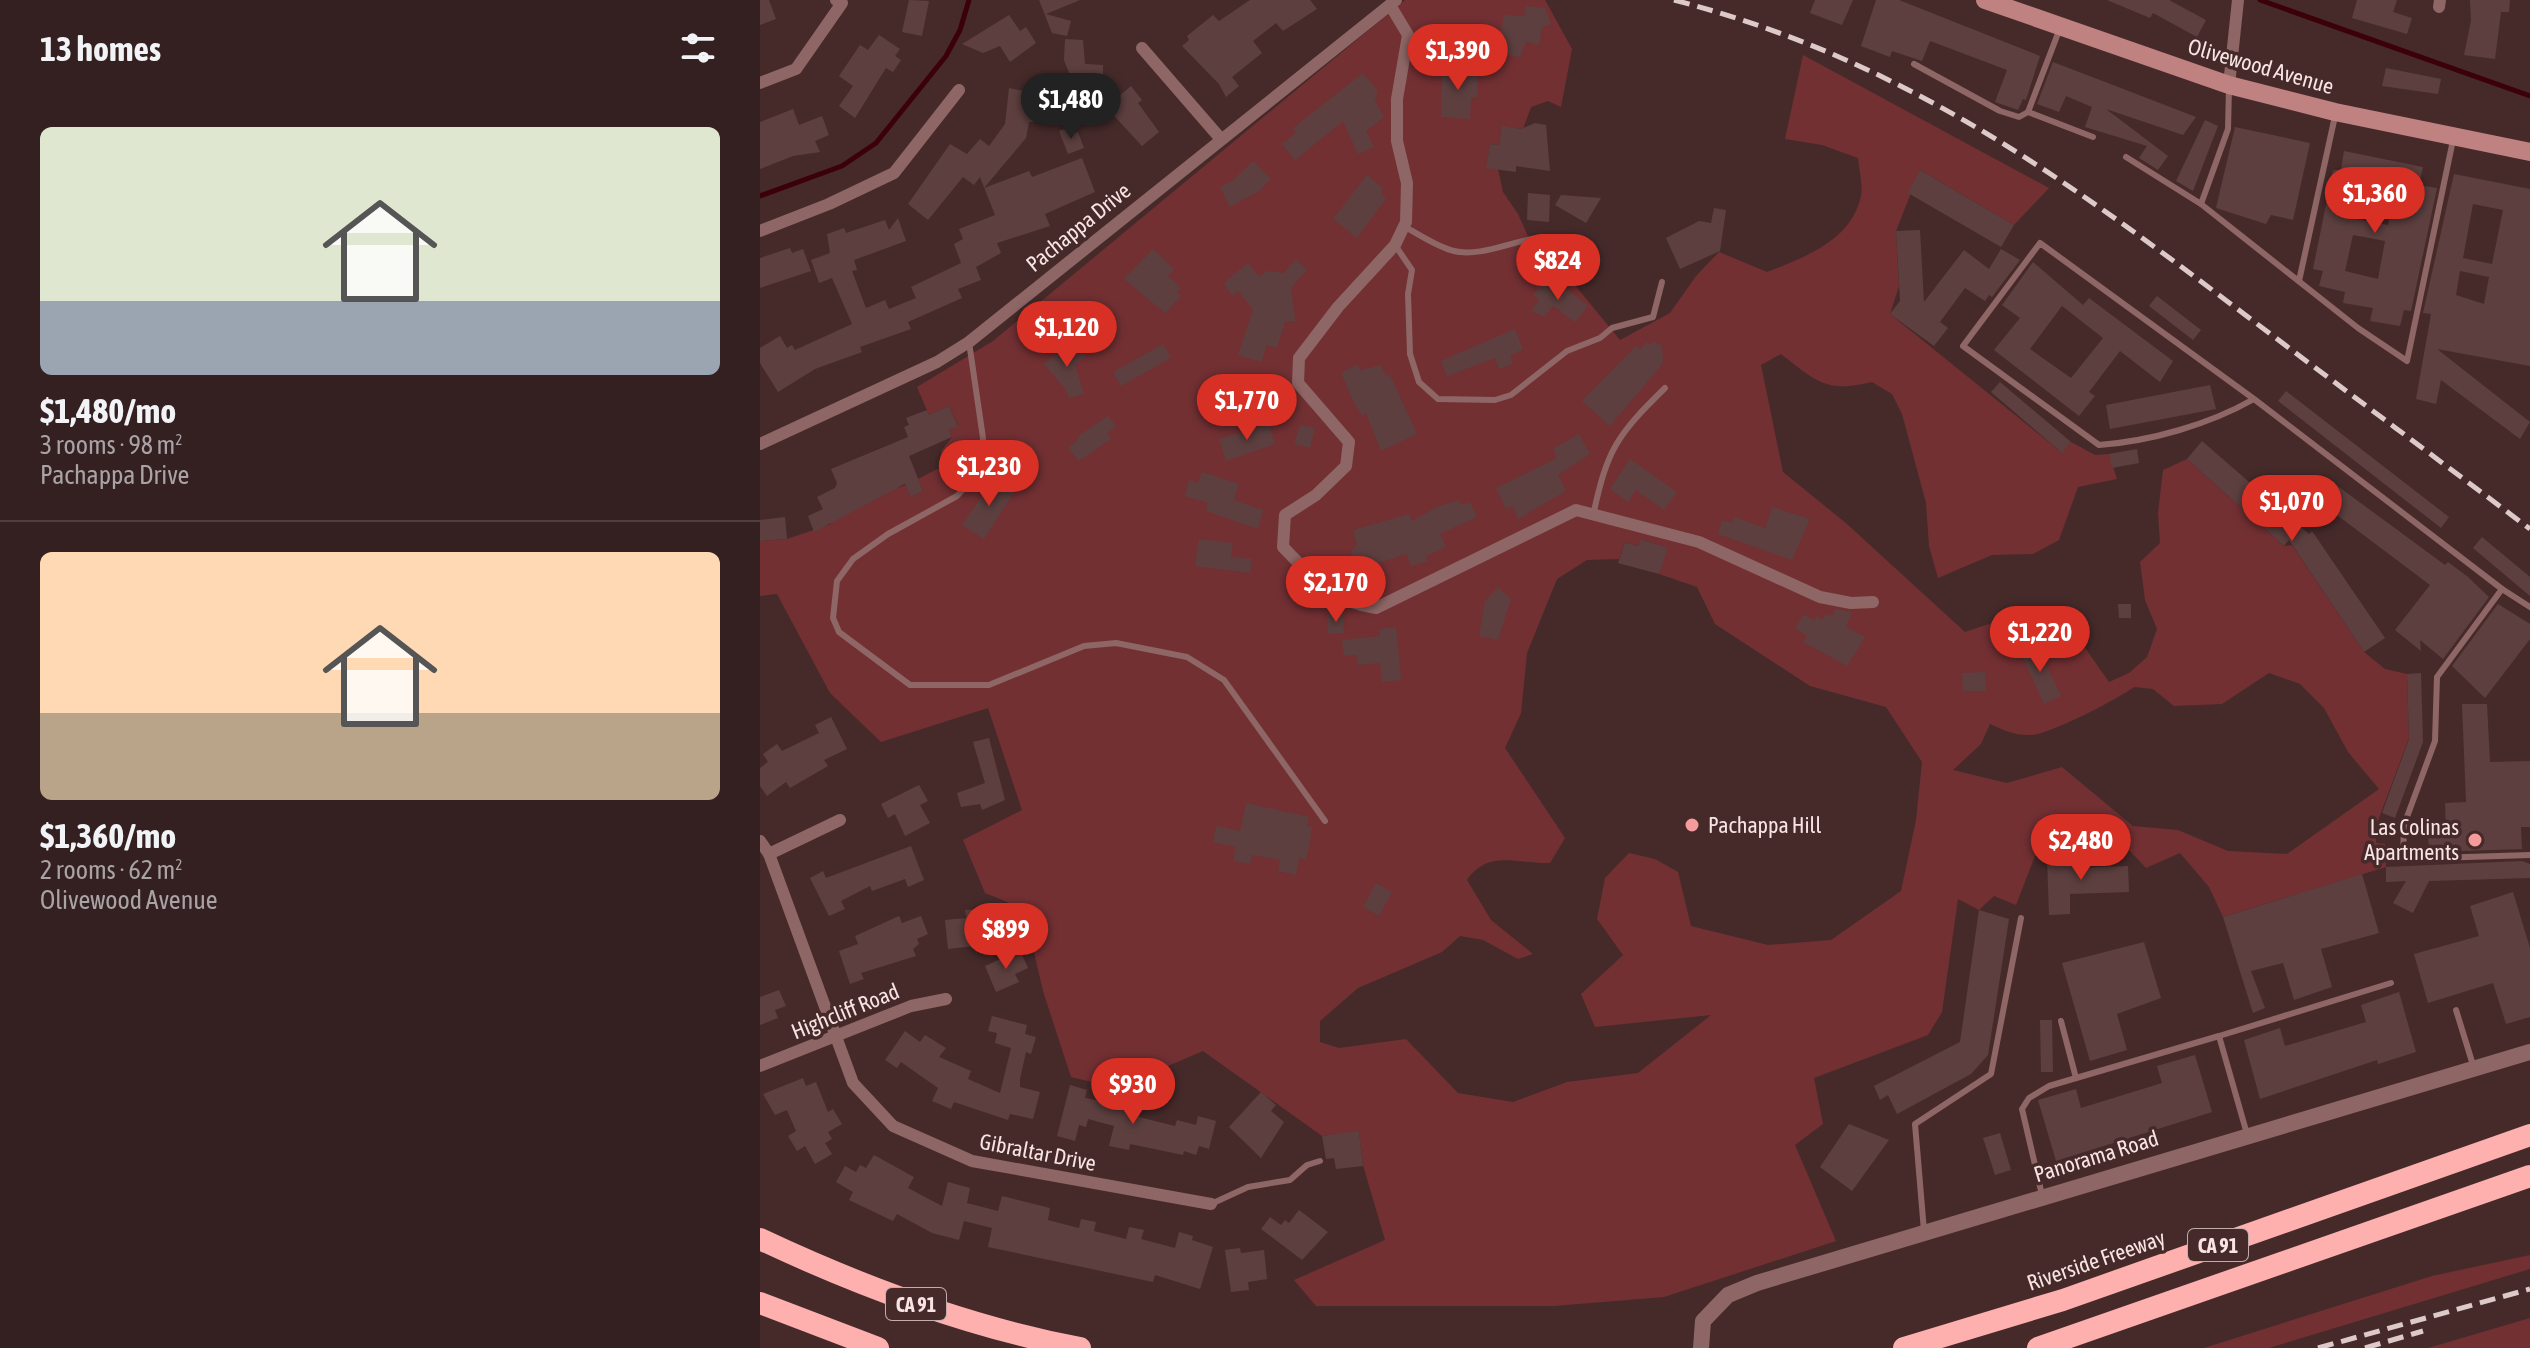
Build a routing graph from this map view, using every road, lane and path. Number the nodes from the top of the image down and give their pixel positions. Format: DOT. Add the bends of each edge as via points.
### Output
graph roads {
  1 [pos="1985,0"];
  2 [pos="2238,0"];
  3 [pos="839,1"];
  4 [pos="1393,2"];
  5 [pos="2060,28"];
  6 [pos="1142,48"];
  7 [pos="1914,64"];
  8 [pos="760,83"];
  9 [pos="2229,85"];
  10 [pos="959,90"];
  11 [pos="2028,112"];
  12 [pos="2335,112"];
  13 [pos="2454,136"];
  14 [pos="2093,137"];
  15 [pos="1220,138"];
  16 [pos="2530,152"];
  17 [pos="2126,157"];
  18 [pos="2201,204"];
  19 [pos="1403,226"];
  20 [pos="760,231"];
  21 [pos="1395,245"];
  22 [pos="1582,250"];
  23 [pos="2299,281"];
  24 [pos="1662,282"];
  25 [pos="969,342"];
  26 [pos="1665,388"];
  27 [pos="2254,399"];
  28 [pos="760,444"];
  29 [pos="1593,516"];
  30 [pos="2502,589"];
  31 [pos="1873,602"];
  32 [pos="2530,607"];
  33 [pos="840,820"];
  34 [pos="1325,821"];
  35 [pos="760,841"];
  36 [pos="769,854"];
  37 [pos="2530,855"];
  38 [pos="2021,918"];
  39 [pos="2391,983"];
  40 [pos="946,999"];
  41 [pos="2456,1010"];
  42 [pos="2061,1021"];
  43 [pos="2219,1036"];
  44 [pos="834,1037"];
  45 [pos="2530,1052"];
  46 [pos="760,1066"];
  47 [pos="2474,1069"];
  48 [pos="2076,1078"];
  49 [pos="2247,1134"];
  50 [pos="2530,1135"];
  51 [pos="1320,1161"];
  52 [pos="2530,1176"];
  53 [pos="2042,1195"];
  54 [pos="1211,1204"];
  55 [pos="1924,1231"];
  56 [pos="760,1239"];
  57 [pos="760,1303"];
  58 [pos="1700,1343"];
  59 [pos="878,1348"];
  60 [pos="1080,1348"];
  61 [pos="1904,1348"];
  62 [pos="2038,1348"];
  1 -- 5 [label="main road, Olivewood Avenue"];
  2 -- 9 [label="street"];
  3 -- 8 [label="street" via="796,69"];
  4 -- 15 [label="street, Pachappa Drive"];
  4 -- 19 [label="street" via="1408,35 1397,99 1397,141 1407,183"];
  5 -- 9 [label="main road, Olivewood Avenue"];
  5 -- 11 [label="lane"];
  6 -- 15 [label="street"];
  7 -- 11 [label="lane" via="2000,111 2019,117"];
  9 -- 12 [label="main road, Olivewood Avenue"];
  9 -- 18 [label="lane" via="2228,129"];
  10 -- 20 [label="street" via="894,173"];
  11 -- 14 [label="lane"];
  12 -- 13 [label="main road, Olivewood Avenue"];
  12 -- 23 [label="lane"];
  13 -- 16 [label="main road, Olivewood Avenue"];
  13 -- 23 [label="lane" via="2407,361"];
  15 -- 25 [label="street, Pachappa Drive"];
  17 -- 18 [label="lane"];
  18 -- 23 [label="lane"];
  19 -- 21 [label="street"];
  19 -- 22 [label="lane" via="1453,251 1553,239 1565,239"];
  21 -- 24 [label="lane" via="1412,270 1410,354 1419,382 1438,399 1495,400 1511,395 1567,351 1612,328 1653,317"];
  21 -- 29 [label="street" via="1299,358 1298,383 1349,442 1346,466 1285,515 1283,547 1349,604 1376,608 1576,510"];
  25 -- 28 [label="street, Pachappa Drive"];
  25 -- 34 [label="lane" via="983,438 980,470 957,496 853,559 837,581 833,618 839,632 910,685 989,685 1084,646 1116,643 1187,657 1224,680"];
  26 -- 29 [label="lane" via="1620,434"];
  27 -- 27 [label="lane" via="2221,417 2099,445 1963,346 2040,243"];
  27 -- 30 [label="lane"];
  29 -- 31 [label="street" via="1699,542 1820,597"];
  30 -- 32 [label="lane"];
  30 -- 37 [label="lane" via="2437,677 2435,741 2404,825 2403,859"];
  33 -- 36 [label="street"];
  35 -- 36 [label="street, Gibraltar Drive"];
  36 -- 44 [label="street, Gibraltar Drive"];
  38 -- 55 [label="lane" via="1991,1074 1915,1124"];
  39 -- 43 [label="lane"];
  40 -- 44 [label="street, Highcliff Road" via="911,1006"];
  41 -- 47 [label="lane"];
  42 -- 48 [label="lane"];
  43 -- 48 [label="lane"];
  43 -- 49 [label="lane"];
  44 -- 46 [label="street, Highcliff Road"];
  44 -- 54 [label="street, Gibraltar Drive" via="853,1083 893,1126 972,1161"];
  45 -- 47 [label="street, Panorama Road"];
  47 -- 49 [label="street, Panorama Road"];
  48 -- 53 [label="lane" via="2035,1093 2022,1109"];
  49 -- 53 [label="street, Panorama Road"];
  50 -- 61 [label="highway, Riverside Freeway / CA 91" via="2063,1300"];
  51 -- 54 [label="lane" via="1290,1180 1248,1187"];
  52 -- 62 [label="highway, CA 91"];
  53 -- 55 [label="street, Panorama Road"];
  55 -- 58 [label="street, Panorama Road" via="1728,1295 1703,1321"];
  56 -- 60 [label="highway, CA 91" via="837,1275 950,1316"];
  57 -- 59 [label="highway, CA 91"];
}
